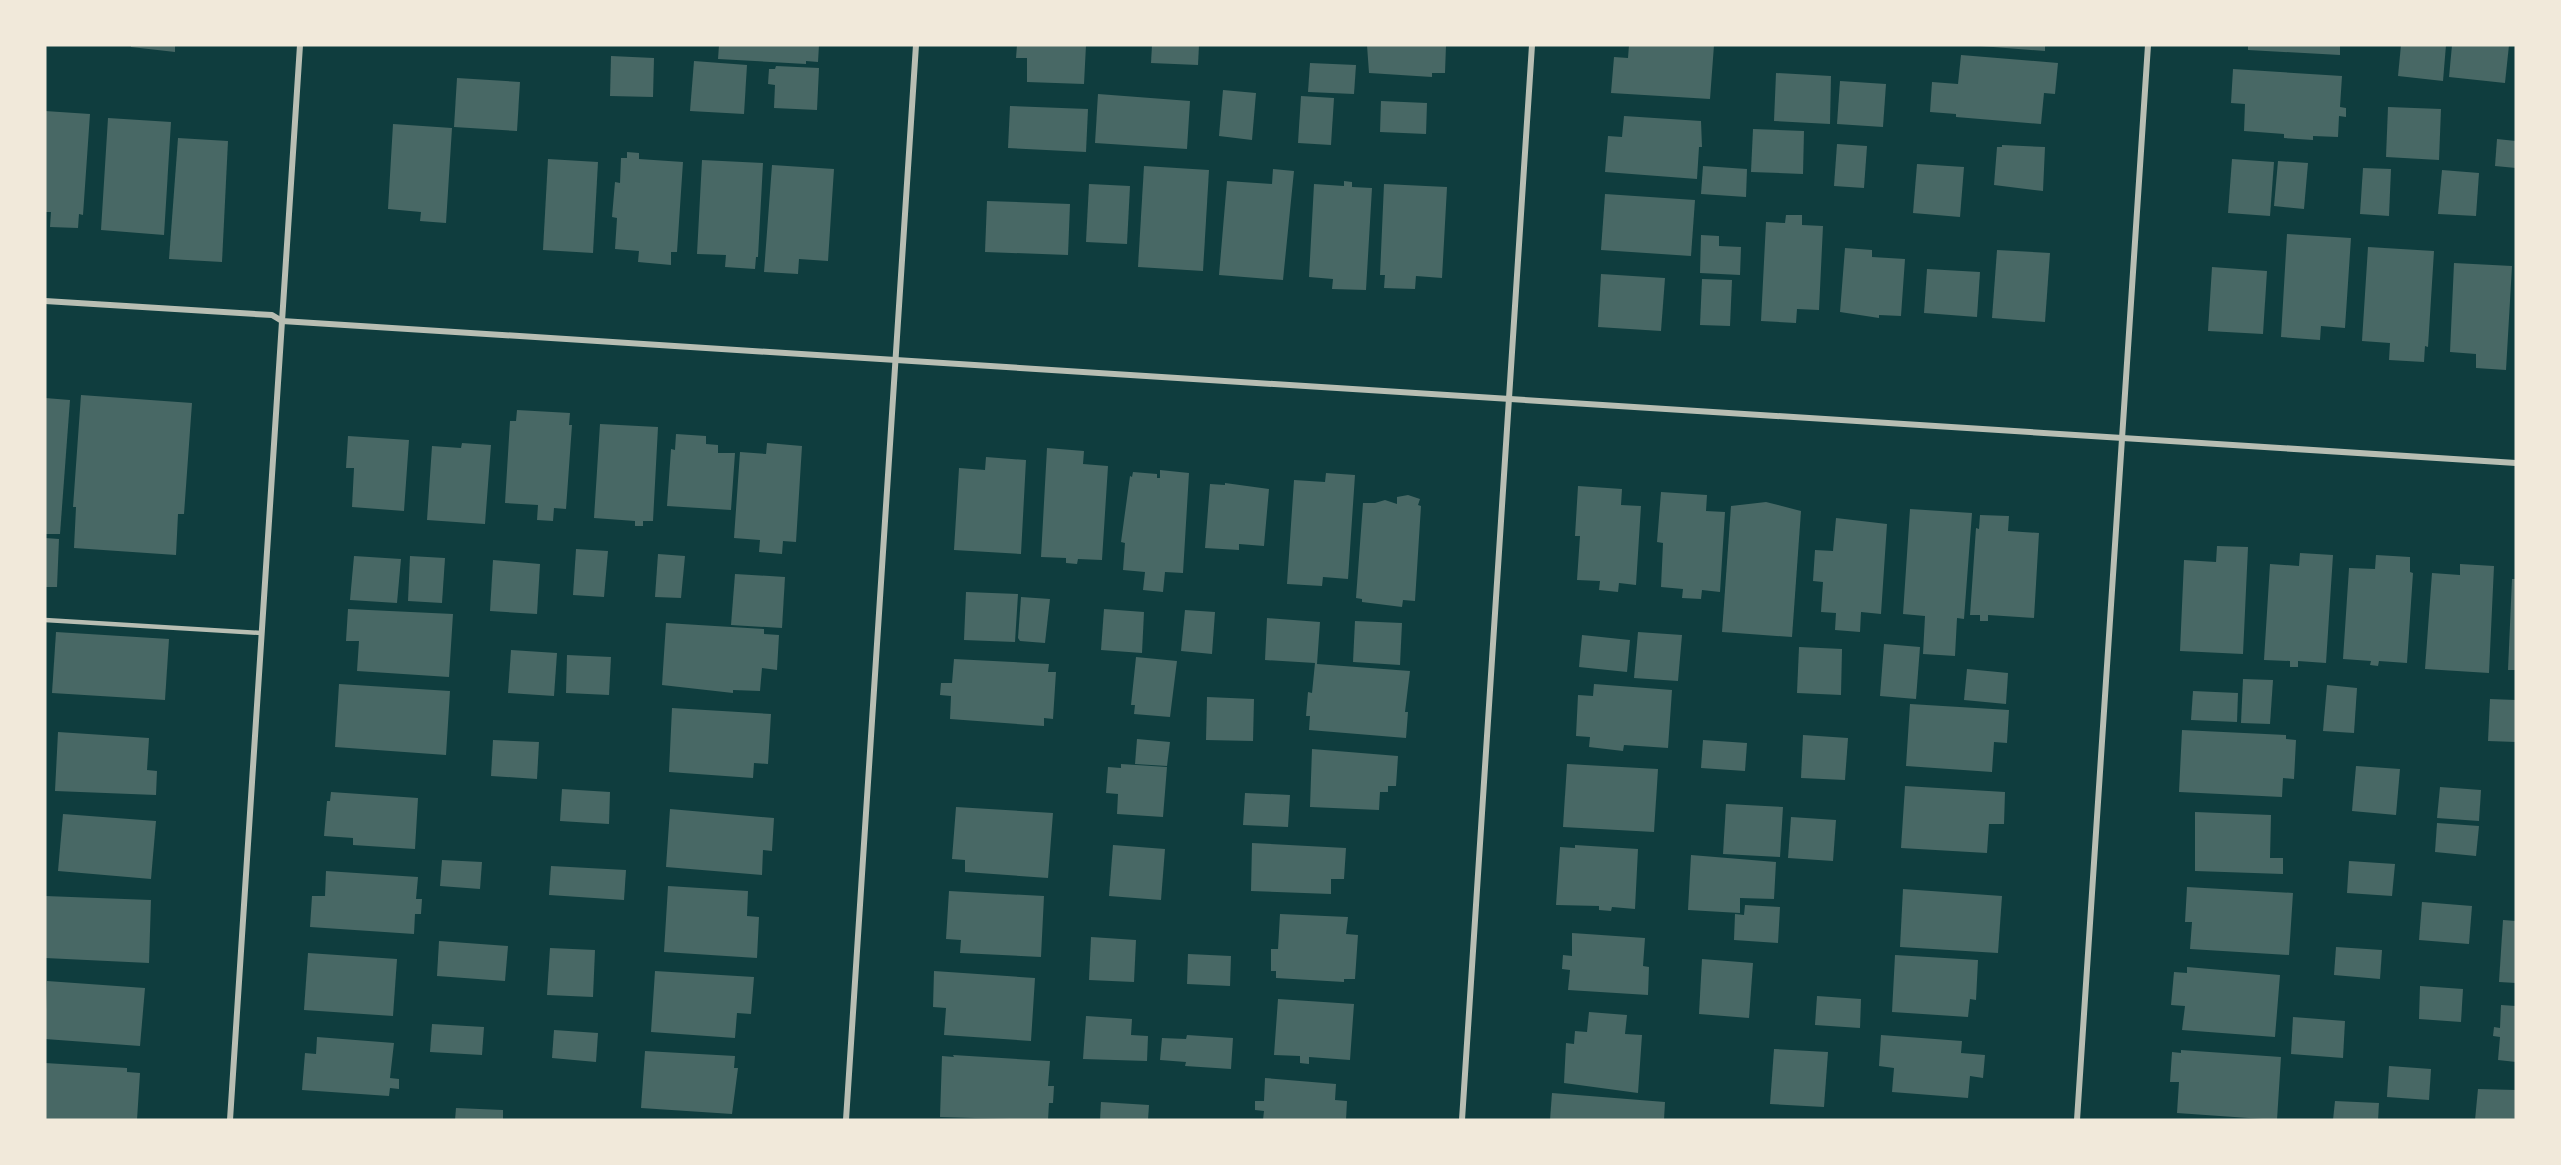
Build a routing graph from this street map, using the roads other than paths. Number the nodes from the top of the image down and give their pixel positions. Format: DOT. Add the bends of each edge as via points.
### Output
graph roads {
  1 [pos="300,45"];
  2 [pos="916,45"];
  3 [pos="1532,45"];
  4 [pos="2148,45"];
  5 [pos="45,301"];
  6 [pos="282,321"];
  7 [pos="896,360"];
  8 [pos="1509,399"];
  9 [pos="2122,438"];
  10 [pos="2516,463"];
  11 [pos="45,620"];
  12 [pos="261,633"];
  13 [pos="230,1120"];
  14 [pos="846,1120"];
  15 [pos="1462,1120"];
  16 [pos="2078,1120"];
  1 -- 6 [label="street"];
  2 -- 7 [label="street"];
  3 -- 8 [label="street"];
  4 -- 9 [label="street"];
  5 -- 6 [label="street" via="272,315"];
  6 -- 7 [label="street"];
  6 -- 12 [label="street"];
  7 -- 8 [label="street"];
  7 -- 14 [label="street"];
  8 -- 9 [label="street"];
  8 -- 15 [label="street"];
  9 -- 10 [label="street"];
  9 -- 16 [label="street"];
  11 -- 12 [label="lane"];
  12 -- 13 [label="street"];
}
